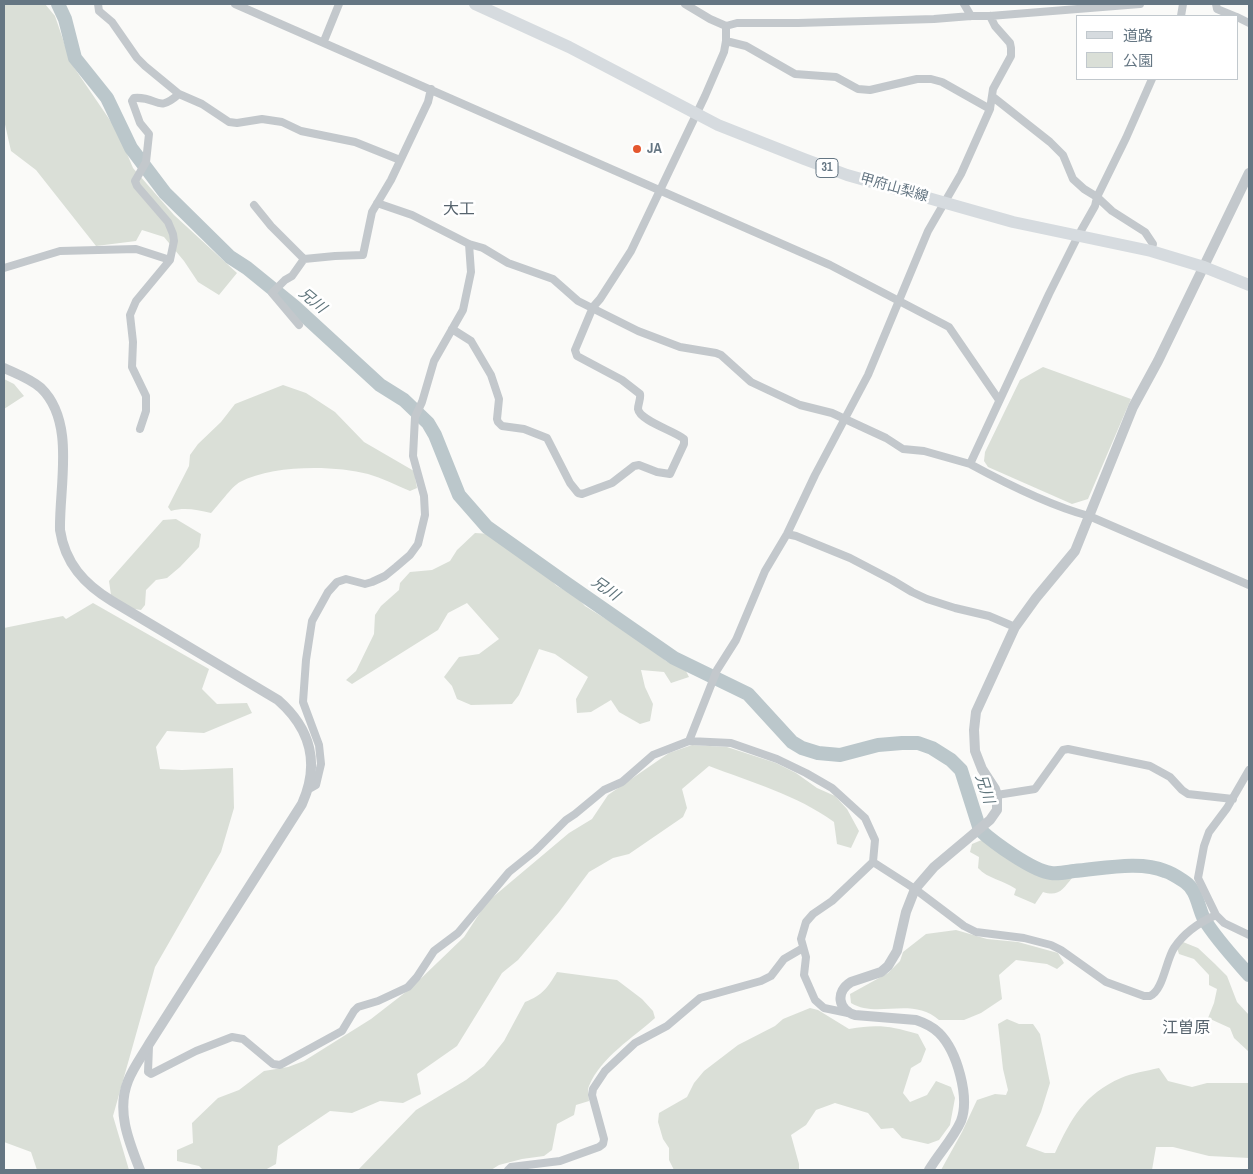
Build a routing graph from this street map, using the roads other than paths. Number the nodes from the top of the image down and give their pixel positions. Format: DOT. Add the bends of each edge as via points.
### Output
graph roads {
  1 [pos="98,4"];
  2 [pos="235,4"];
  3 [pos="339,4"];
  4 [pos="474,4"];
  5 [pos="685,4"];
  6 [pos="964,4"];
  7 [pos="1140,4"];
  8 [pos="1216,4"];
  9 [pos="1231,15"];
  10 [pos="971,16"];
  11 [pos="990,16"];
  12 [pos="726,26"];
  13 [pos="726,41"];
  14 [pos="324,42"];
  15 [pos="1152,80"];
  16 [pos="432,89"];
  17 [pos="179,94"];
  18 [pos="993,97"];
  19 [pos="990,109"];
  20 [pos="696,113"];
  21 [pos="400,160"];
  22 [pos="1249,173"];
  23 [pos="661,190"];
  24 [pos="1097,197"];
  25 [pos="377,203"];
  26 [pos="946,203"];
  27 [pos="254,205"];
  28 [pos="1078,236"];
  29 [pos="469,244"];
  30 [pos="1151,251"];
  31 [pos="304,258"];
  32 [pos="170,260"];
  33 [pos="1204,267"];
  34 [pos="4,268"];
  35 [pos="1249,285"];
  36 [pos="898,301"];
  37 [pos="593,306"];
  38 [pos="299,325"];
  39 [pos="452,329"];
  40 [pos="4,368"];
  41 [pos="999,400"];
  42 [pos="845,419"];
  43 [pos="140,429"];
  44 [pos="970,464"];
  45 [pos="1089,516"];
  46 [pos="787,534"];
  47 [pos="1249,585"];
  48 [pos="1015,628"];
  49 [pos="689,741"];
  50 [pos="1249,770"];
  51 [pos="309,790"];
  52 [pos="997,795"];
  53 [pos="1233,799"];
  54 [pos="873,862"];
  55 [pos="915,889"];
  56 [pos="1214,916"];
  57 [pos="1249,935"];
  58 [pos="803,948"];
  59 [pos="848,1013"];
  60 [pos="149,1044"];
  61 [pos="140,1170"];
  62 [pos="508,1170"];
  63 [pos="929,1170"];
  1 -- 17 [label="street" via="137,58"];
  2 -- 14 [label="street"];
  3 -- 14 [label="street"];
  4 -- 20 [label="main road, 甲府山梨線 / 31" via="570,47"];
  5 -- 12 [label="street"];
  6 -- 10 [label="street"];
  7 -- 11 [label="street"];
  8 -- 9 [label="street" via="1217,9"];
  10 -- 11 [label="street"];
  10 -- 12 [label="street" via="738,23"];
  11 -- 18 [label="street" via="1011,48 1011,56 993,89"];
  12 -- 13 [label="street"];
  13 -- 19 [label="street" via="746,46 795,74 836,77 858,89 870,90 916,79 931,79"];
  13 -- 20 [label="street"];
  14 -- 16 [label="street"];
  15 -- 24 [label="street"];
  16 -- 21 [label="street"];
  16 -- 23 [label="street"];
  17 -- 21 [label="street" via="230,122 262,119 282,122 301,131 356,142"];
  17 -- 32 [label="street" via="168,104 146,98 134,98 132,101 140,123 149,134 146,162 135,181 139,191 171,227 174,241"];
  18 -- 19 [label="street"];
  18 -- 24 [label="street" via="1050,142 1063,155 1073,179"];
  19 -- 26 [label="street"];
  20 -- 23 [label="street"];
  20 -- 26 [label="main road, 甲府山梨線 / 31" via="718,126 847,175"];
  21 -- 25 [label="street"];
  22 -- 33 [label="street"];
  23 -- 36 [label="street" via="830,265"];
  23 -- 37 [label="street" via="631,252"];
  24 -- 28 [label="street"];
  24 -- 30 [label="street" via="1145,232 1153,244"];
  25 -- 29 [label="street" via="412,215"];
  25 -- 31 [label="street" via="372,212 363,256"];
  26 -- 28 [label="main road, 甲府山梨線 / 31"];
  26 -- 36 [label="street" via="928,231"];
  27 -- 31 [label="street"];
  28 -- 30 [label="main road, 甲府山梨線 / 31"];
  28 -- 41 [label="street"];
  29 -- 37 [label="street" via="483,248 508,264 553,280 578,301"];
  29 -- 39 [label="street" via="471,272 460,318"];
  30 -- 33 [label="main road, 甲府山梨線 / 31"];
  31 -- 38 [label="street" via="292,276 272,293"];
  32 -- 34 [label="street" via="136,249 60,251"];
  32 -- 43 [label="street" via="136,301 130,315 132,367 146,396 146,411"];
  33 -- 35 [label="main road, 甲府山梨線 / 31"];
  33 -- 45 [label="street" via="1133,407"];
  36 -- 41 [label="street" via="949,326"];
  36 -- 42 [label="street" via="868,375"];
  37 -- 39 [label="street" via="575,354 634,389 641,397 638,409 642,416 684,439 670,474 634,466 612,483 578,493 547,438 524,429 502,426 498,422 499,399 491,374 471,342"];
  37 -- 42 [label="street" via="638,330 680,347 721,355 751,382 800,405"];
  39 -- 51 [label="street" via="434,362 416,417 413,456 424,496 418,544 396,567 372,582 365,584 346,579 337,582 312,621 303,702 319,745 321,764 316,785"];
  40 -- 51 [label="street" via="41,388 59,416 63,438 59,518 62,544 78,573 92,588 112,601 285,706 308,741 311,756"];
  41 -- 44 [label="street"];
  42 -- 44 [label="street" via="903,449 924,451"];
  42 -- 46 [label="street"];
  44 -- 45 [label="street"];
  45 -- 47 [label="street"];
  45 -- 48 [label="street" via="1074,551"];
  46 -- 48 [label="street" via="850,558 927,599 996,618"];
  46 -- 49 [label="street" via="765,571 736,640 717,670"];
  48 -- 52 [label="street" via="974,720 975,751"];
  49 -- 54 [label="street" via="731,742 777,759 832,788 865,818 875,840"];
  49 -- 60 [label="street" via="653,755 622,782 604,790 566,820 509,872 458,933 434,951 412,983 378,1001 358,1007 338,1034 280,1065 274,1064 243,1039 232,1037 151,1074 148,1072"];
  50 -- 53 [label="street"];
  51 -- 60 [label="street"];
  52 -- 53 [label="street" via="1035,789 1063,750 1068,749 1150,766 1170,777 1188,794"];
  52 -- 55 [label="street" via="997,810 990,820 934,867"];
  53 -- 56 [label="street" via="1209,832 1198,870 1198,878"];
  54 -- 55 [label="street"];
  54 -- 58 [label="street" via="806,922 801,939"];
  55 -- 56 [label="street" via="976,932 1051,945 1106,982 1144,996 1150,996 1157,990 1173,949 1186,934"];
  55 -- 59 [label="street" via="897,950 888,966 881,972 851,982 840,993 840,1002"];
  56 -- 57 [label="street"];
  58 -- 59 [label="street" via="806,957 804,975 815,1000 824,1008"];
  58 -- 62 [label="street" via="784,959 771,976 761,981 700,998 667,1026 635,1042 605,1071 592,1095 603,1144 560,1161"];
  59 -- 63 [label="street" via="926,1023 939,1033 952,1052 964,1089 961,1120"];
  60 -- 61 [label="street" via="123,1098 126,1133"];
}
